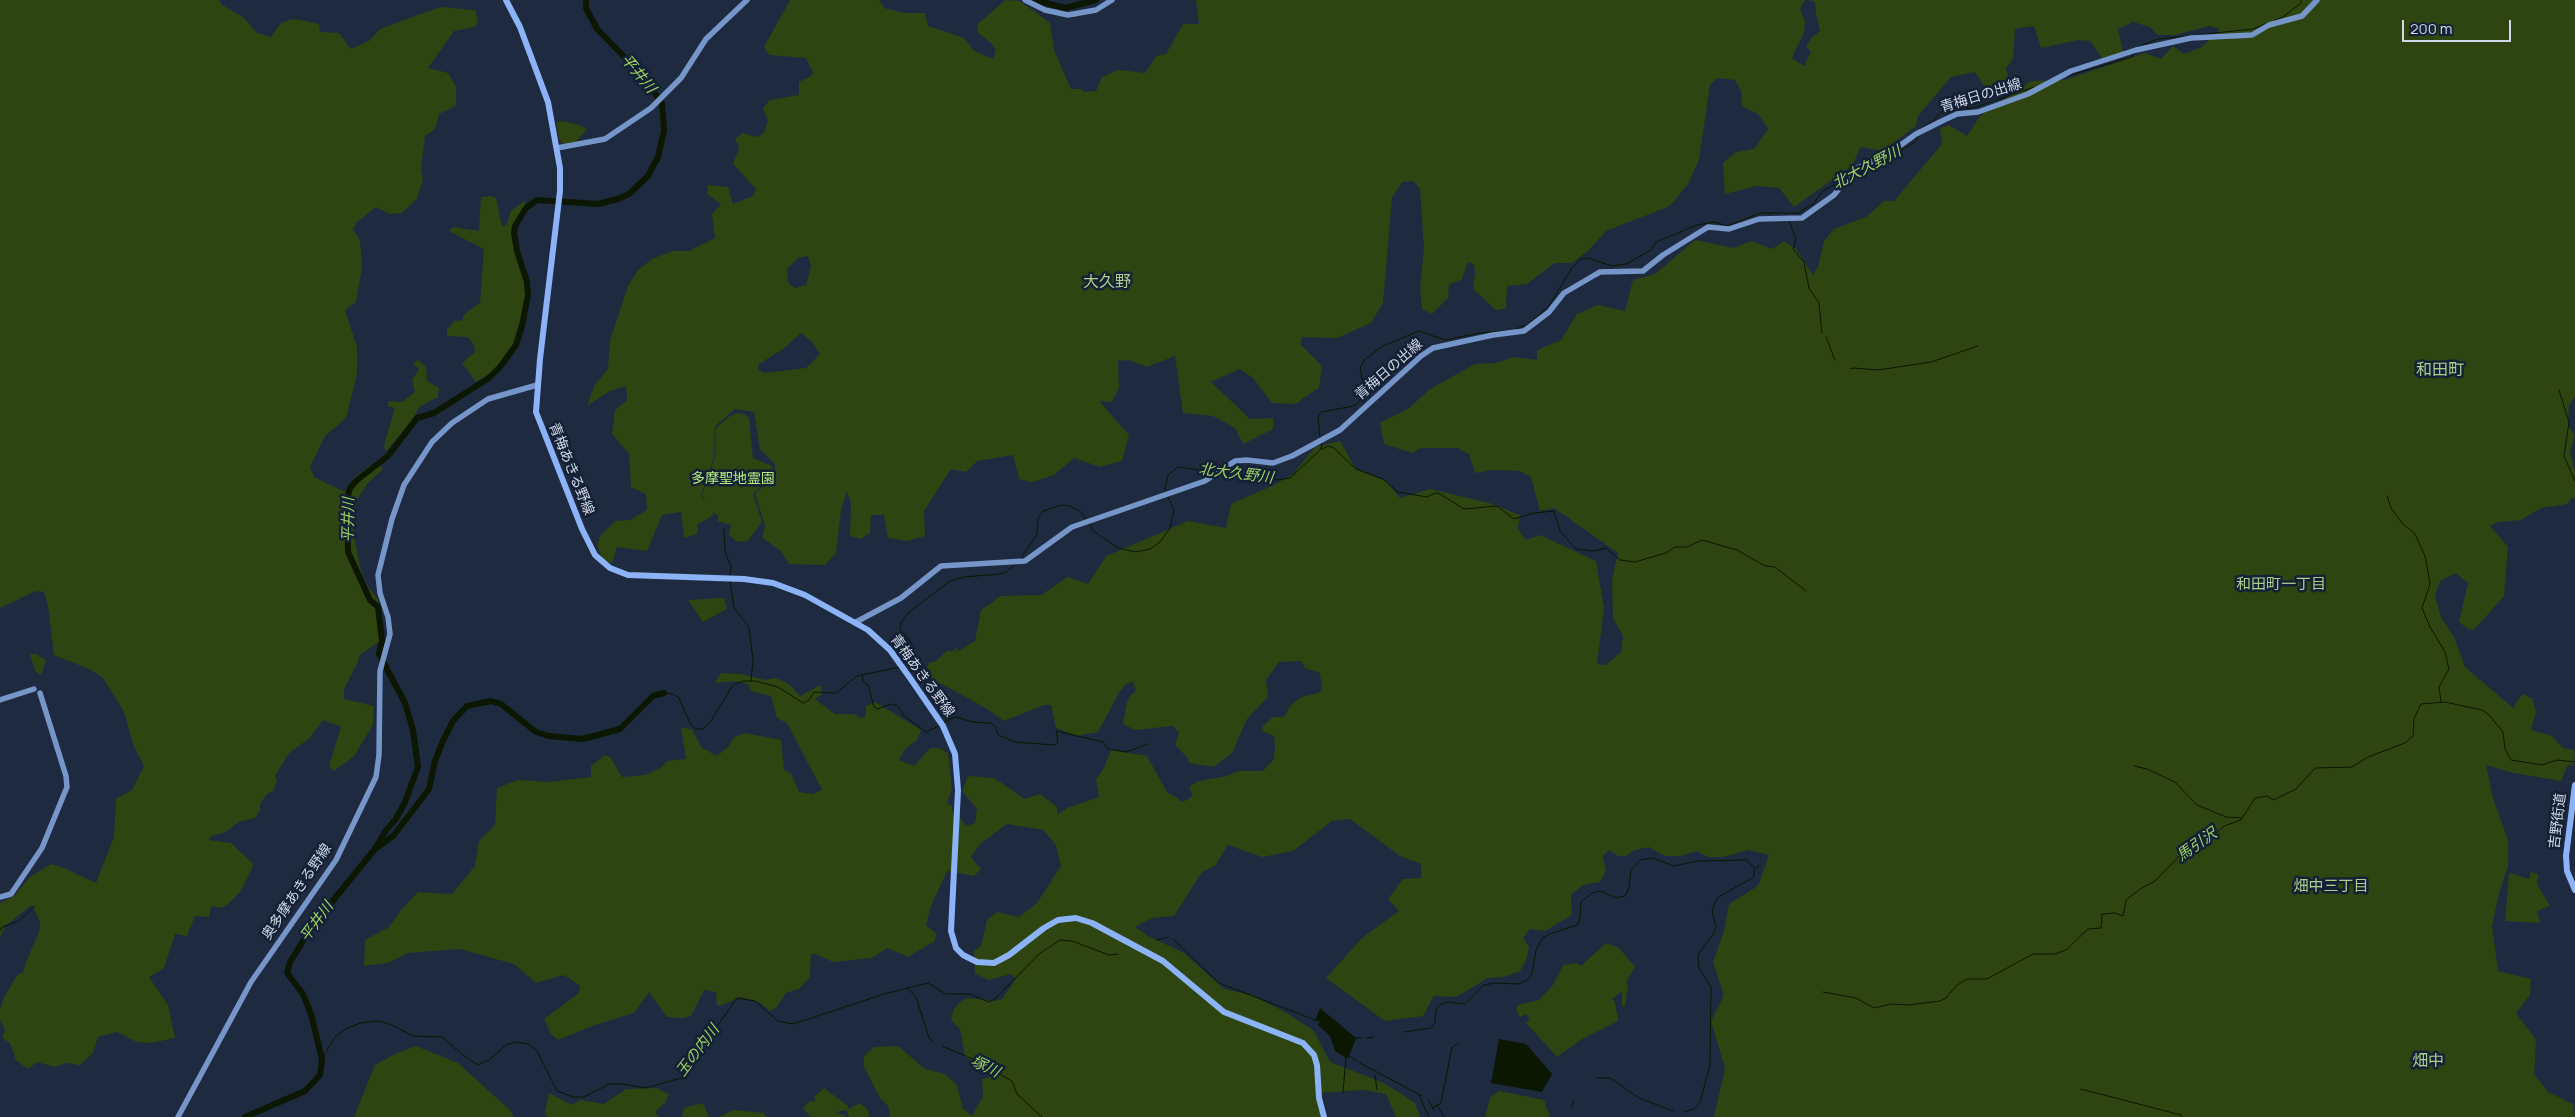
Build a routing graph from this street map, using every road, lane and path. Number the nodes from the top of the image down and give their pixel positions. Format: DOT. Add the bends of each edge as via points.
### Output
graph roads {
  1 [pos="506,0"];
  2 [pos="747,0"];
  3 [pos="1025,0"];
  4 [pos="1112,0"];
  5 [pos="2317,0"];
  6 [pos="557,148"];
  7 [pos="538,386"];
  8 [pos="856,622"];
  9 [pos="34,689"];
  10 [pos="40,693"];
  11 [pos="0,700"];
  12 [pos="2575,785"];
  13 [pos="2575,890"];
  14 [pos="0,897"];
  15 [pos="178,1117"];
  16 [pos="1324,1117"];
  1 -- 6 [label="main road, 青梅あきる野線" via="520,27 548,102"];
  2 -- 6 [label="main road" via="706,38 683,74 655,104 605,140"];
  3 -- 4 [label="main road" via="1045,10 1068,15 1096,10"];
  5 -- 8 [label="main road, 青梅日の出線" via="2302,16 2269,25 2247,36 2191,38 2134,51 2071,71 2035,92 1978,112 1957,114 1919,133 1887,155 1855,169 1840,189 1802,218 1759,218 1729,229 1708,227 1643,271 1600,272 1564,294 1549,312 1524,331 1433,348 1340,430 1282,461 1241,460 1205,481 1083,522 1062,533 1025,561 941,566 901,598"];
  6 -- 7 [label="main road, 青梅あきる野線" via="560,191"];
  7 -- 8 [label="main road, 青梅あきる野線" via="538,420 587,541 597,558 610,568 628,575 763,581 790,588"];
  7 -- 15 [label="main road, 奥多摩あきる野線" via="488,399 457,419 435,439 407,479 395,506 378,575 390,626 379,682 379,762 373,784 336,860 251,982"];
  8 -- 16 [label="main road, 青梅あきる野線" via="879,638 897,660 942,724 955,754 958,774 951,931 956,948 977,962 994,963 1058,920 1076,918 1092,922 1163,961 1224,1012 1303,1043 1314,1055 1317,1065"];
  9 -- 11 [label="main road"];
  10 -- 14 [label="main road" via="67,787 42,848 11,894"];
  12 -- 13 [label="main road, 吉野街道" via="2566,856 2567,870"];
}
